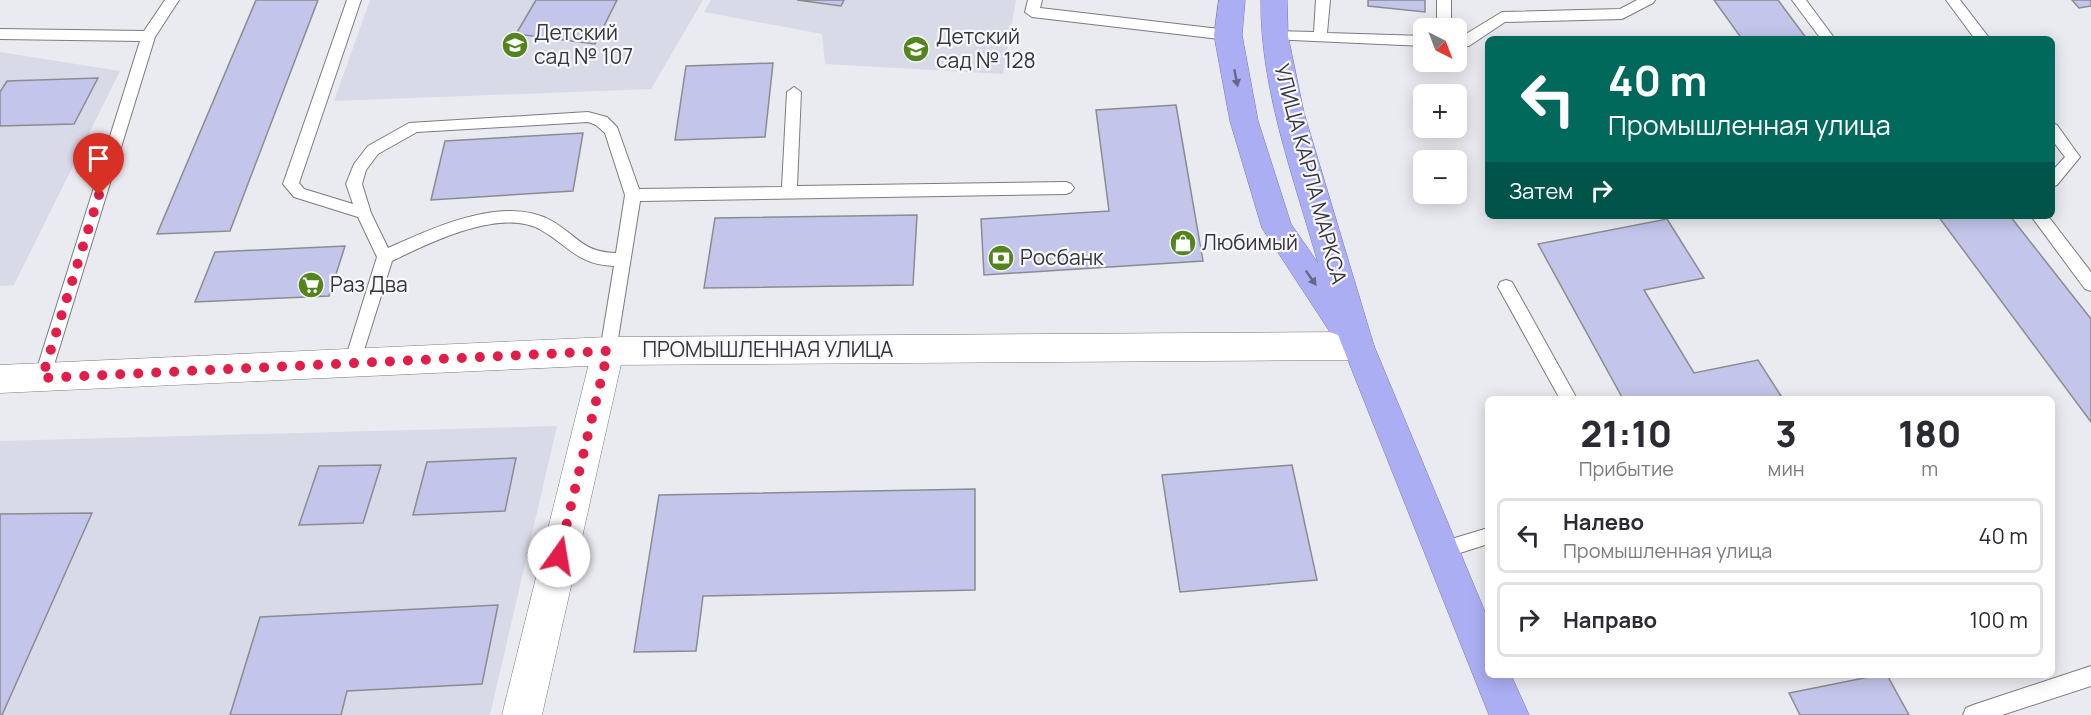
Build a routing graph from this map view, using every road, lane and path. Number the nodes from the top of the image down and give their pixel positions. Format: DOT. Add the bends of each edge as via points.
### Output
graph roads {
  1 [pos="172,0"];
  2 [pos="354,0"];
  3 [pos="1035,0"];
  4 [pos="1232,0"];
  5 [pos="1274,0"];
  6 [pos="1323,0"];
  7 [pos="1444,0"];
  8 [pos="1648,0"];
  9 [pos="1799,0"];
  10 [pos="1953,0"];
  11 [pos="1444,18"];
  12 [pos="0,34"];
  13 [pos="1228,35"];
  14 [pos="148,36"];
  15 [pos="1274,36"];
  16 [pos="1826,36"];
  17 [pos="1981,36"];
  18 [pos="1320,38"];
  19 [pos="1467,40"];
  20 [pos="1413,41"];
  21 [pos="794,92"];
  22 [pos="2055,133"];
  23 [pos="2055,178"];
  24 [pos="1066,188"];
  25 [pos="789,192"];
  26 [pos="633,195"];
  27 [pos="363,213"];
  28 [pos="2041,219"];
  29 [pos="385,257"];
  30 [pos="622,260"];
  31 [pos="2091,284"];
  32 [pos="1506,287"];
  33 [pos="1358,346"];
  34 [pos="608,351"];
  35 [pos="352,363"];
  36 [pos="42,378"];
  37 [pos="0,379"];
  38 [pos="1567,396"];
  39 [pos="1485,537"];
  40 [pos="1441,550"];
  41 [pos="1485,658"];
  42 [pos="2091,676"];
  43 [pos="1493,678"];
  44 [pos="522,715"];
  45 [pos="1509,715"];
  46 [pos="1973,715"];
  1 -- 14 [label="lane"];
  2 -- 27 [label="lane" via="291,184 299,193"];
  3 -- 13 [label="lane" via="1032,12"];
  4 -- 13 [label="highway, УЛИЦА КАРЛА МАРКСА"];
  5 -- 15 [label="highway, УЛИЦА КАРЛА МАРКСА"];
  6 -- 18 [label="lane"];
  7 -- 11 [label="lane"];
  8 -- 19 [label="lane" via="1622,14 1503,17"];
  9 -- 16 [label="lane"];
  10 -- 17 [label="lane"];
  12 -- 14 [label="lane"];
  13 -- 33 [label="highway, УЛИЦА КАРЛА МАРКСА, one-way" via="1244,121 1276,228"];
  14 -- 36 [label="lane"];
  15 -- 18 [label="lane"];
  15 -- 33 [label="highway, УЛИЦА КАРЛА МАРКСА" via="1290,113"];
  18 -- 20 [label="lane"];
  21 -- 25 [label="lane"];
  22 -- 23 [label="lane" via="2073,157"];
  24 -- 25 [label="lane"];
  25 -- 26 [label="lane"];
  26 -- 27 [label="lane" via="612,130 600,119 414,127 373,150 359,168 354,184"];
  26 -- 30 [label="lane"];
  27 -- 29 [label="lane"];
  28 -- 31 [label="lane"];
  29 -- 30 [label="lane" via="471,222 523,218 540,221 596,258"];
  29 -- 35 [label="lane"];
  30 -- 34 [label="lane"];
  32 -- 38 [label="lane"];
  33 -- 34 [label="street, ПРОМЫШЛЕННАЯ УЛИЦА"];
  33 -- 40 [label="highway, УЛИЦА КАРЛА МАРКСА"];
  34 -- 35 [label="street, ПРОМЫШЛЕННАЯ УЛИЦА"];
  34 -- 44 [label="street"];
  35 -- 36 [label="street, ПРОМЫШЛЕННАЯ УЛИЦА"];
  36 -- 37 [label="street, ПРОМЫШЛЕННАЯ УЛИЦА"];
  39 -- 40 [label="lane"];
  40 -- 41 [label="highway, УЛИЦА КАРЛА МАРКСА"];
  42 -- 46 [label="lane"];
  43 -- 45 [label="highway"];
}
